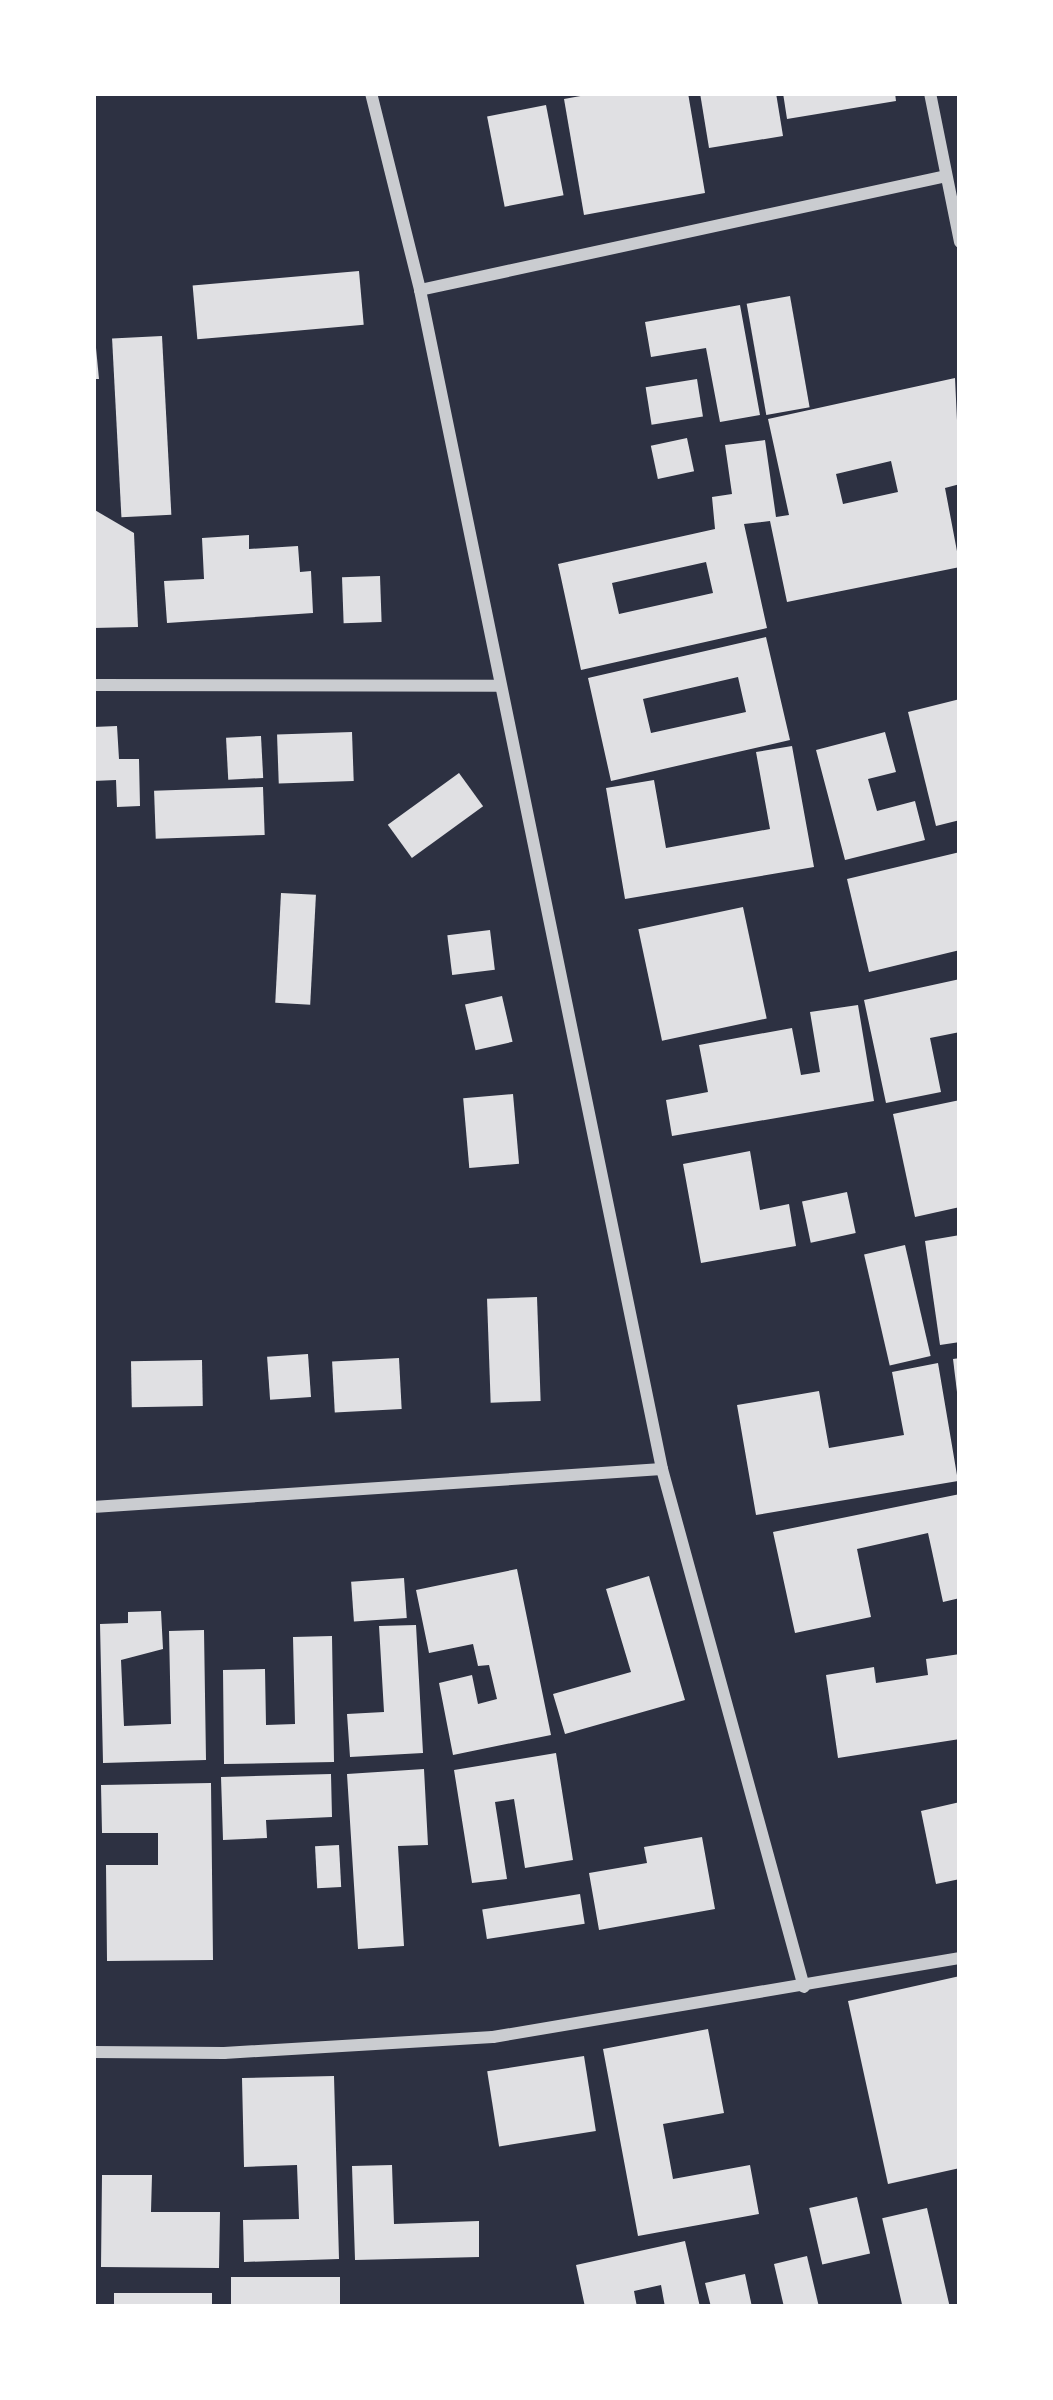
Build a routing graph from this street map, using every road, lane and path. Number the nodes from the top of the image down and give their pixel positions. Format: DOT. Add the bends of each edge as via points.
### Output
graph roads {
  1 [pos="371,93"];
  2 [pos="929,93"];
  3 [pos="946,176"];
  4 [pos="960,242"];
  5 [pos="420,290"];
  6 [pos="93,685"];
  7 [pos="499,686"];
  8 [pos="662,1469"];
  9 [pos="93,1507"];
  10 [pos="960,1958"];
  11 [pos="804,1987"];
  12 [pos="93,2052"];
  1 -- 5 [label="street"];
  2 -- 3 [label="street"];
  3 -- 4 [label="street"];
  3 -- 5 [label="street"];
  5 -- 7 [label="street"];
  6 -- 7 [label="street"];
  7 -- 8 [label="street"];
  8 -- 9 [label="street"];
  8 -- 11 [label="street"];
  10 -- 11 [label="street"];
  11 -- 12 [label="street" via="493,2037 224,2054"];
}
